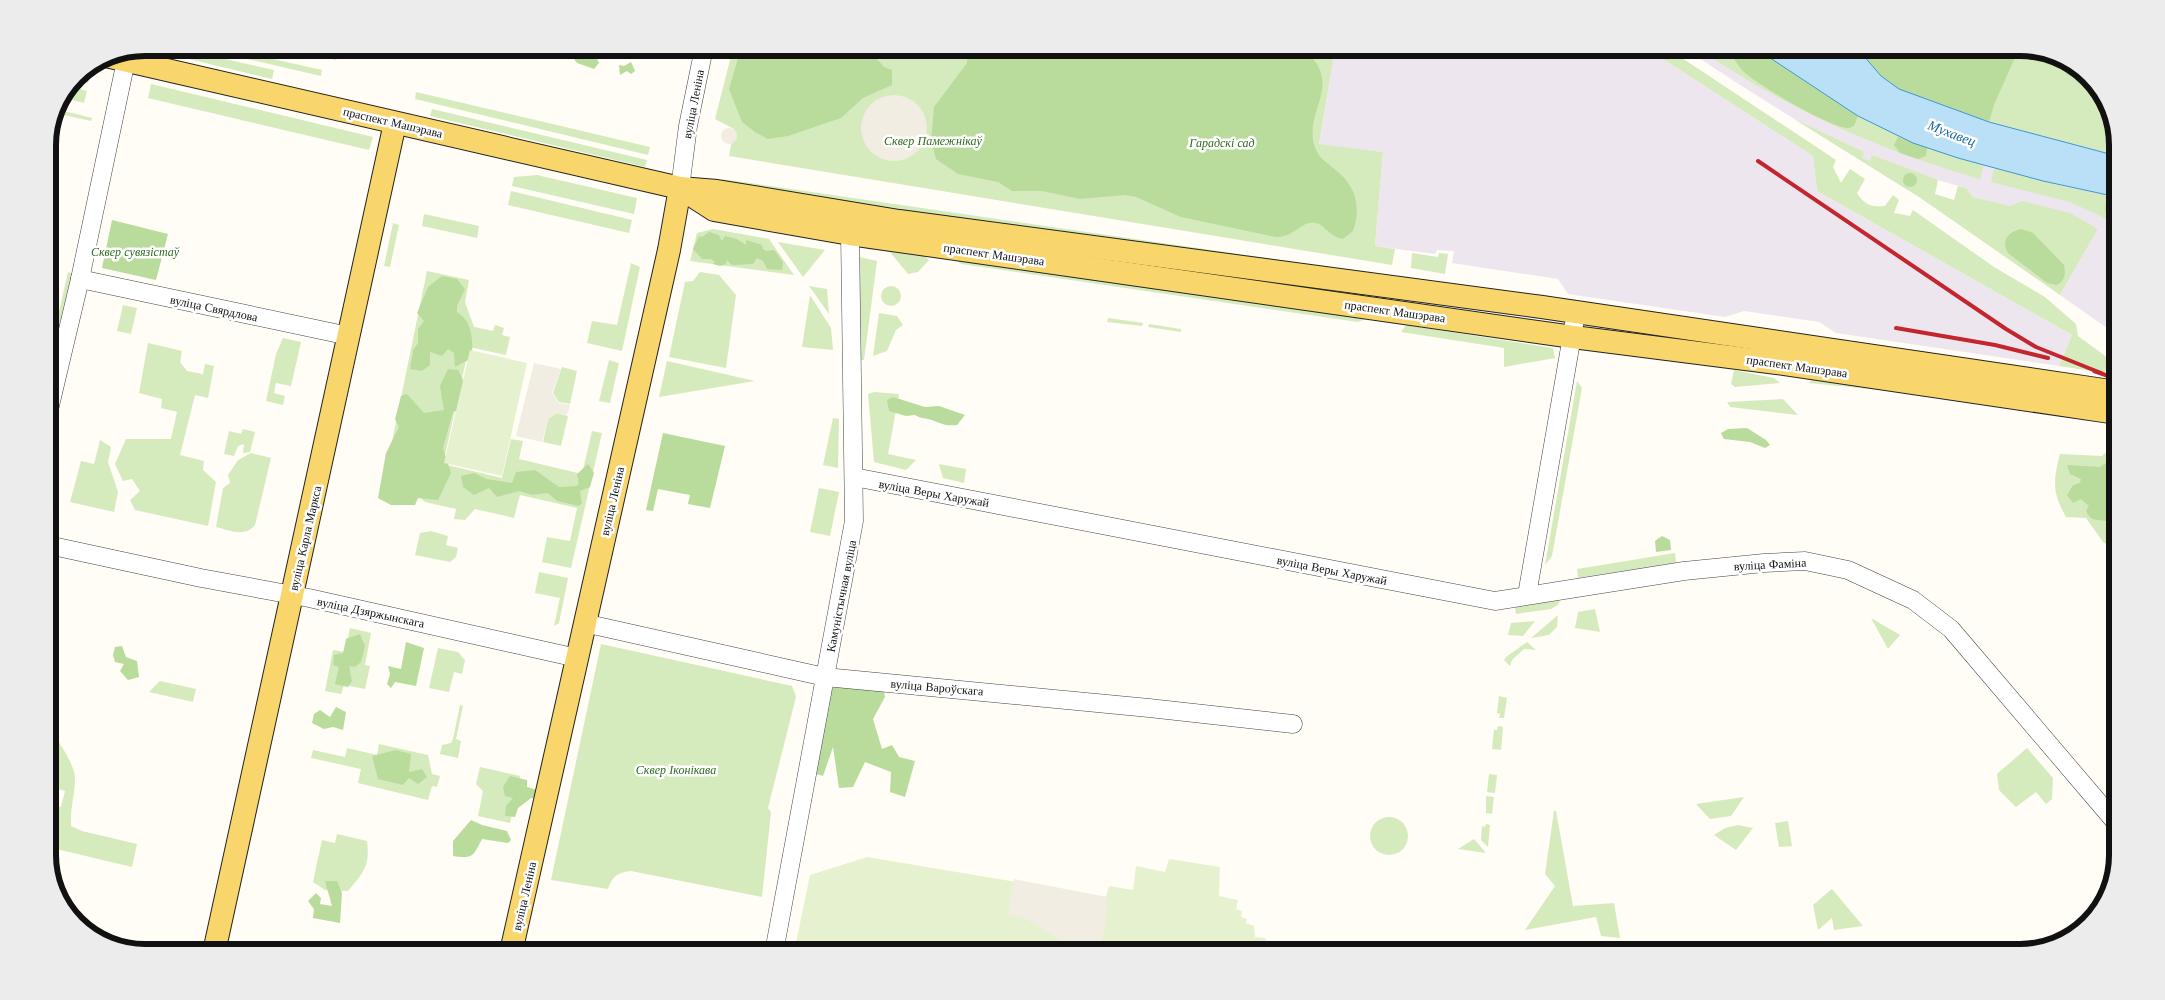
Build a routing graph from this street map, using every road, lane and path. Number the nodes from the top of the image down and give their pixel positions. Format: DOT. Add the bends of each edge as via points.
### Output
graph roads {
  1 [pos="702,56"];
  2 [pos="128,58"];
  3 [pos="120,60"];
  4 [pos="395,123"];
  5 [pos="680,188"];
  6 [pos="816,219"];
  7 [pos="850,234"];
  8 [pos="1132,263"];
  9 [pos="80,279"];
  10 [pos="1576,313"];
  11 [pos="349,336"];
  12 [pos="1573,337"];
  13 [pos="56,380"];
  14 [pos="2109,391"];
  15 [pos="2109,411"];
  16 [pos="854,477"];
  17 [pos="56,547"];
  18 [pos="1527,595"];
  19 [pos="292,596"];
  20 [pos="584,623"];
  21 [pos="577,658"];
  22 [pos="825,677"];
  23 [pos="1293,724"];
  24 [pos="2109,813"];
  25 [pos="216,944"];
  26 [pos="513,944"];
  27 [pos="775,944"];
  1 -- 5 [label="street, вуліца Леніна"];
  2 -- 4 [label="main road, праспект Машэрава"];
  3 -- 9 [label="street" via="114,116"];
  4 -- 5 [label="main road, праспект Машэрава"];
  4 -- 11 [label="main road, вуліца Карла Маркса"];
  5 -- 6 [label="main road, праспект Машэрава" via="717,191"];
  5 -- 20 [label="main road, вуліца Леніна" via="669,250"];
  6 -- 7 [label="main road, праспект Машэрава"];
  6 -- 8 [label="main road, праспект Машэрава"];
  7 -- 8 [label="main road, праспект Машэрава"];
  7 -- 16 [label="street, Камуністычная вуліца"];
  8 -- 10 [label="main road, праспект Машэрава"];
  8 -- 12 [label="main road, праспект Машэрава"];
  9 -- 11 [label="street, вуліца Свярдлова"];
  9 -- 13 [label="street"];
  10 -- 12 [label="street"];
  10 -- 14 [label="main road, праспект Машэрава"];
  11 -- 19 [label="main road, вуліца Карла Маркса"];
  12 -- 15 [label="main road, праспект Машэрава"];
  12 -- 18 [label="street"];
  16 -- 18 [label="street, вуліца Веры Харужай" via="1495,601"];
  16 -- 22 [label="street, Камуністычная вуліца" via="852,536"];
  17 -- 19 [label="street, вуліца Дзяржынскага"];
  18 -- 24 [label="street, вуліца Фаміна" via="1684,571 1792,561 1848,570 1914,600 1951,629"];
  19 -- 21 [label="street, вуліца Дзяржынскага"];
  19 -- 25 [label="main road, вуліца Карла Маркса"];
  20 -- 21 [label="main road, вуліца Леніна"];
  20 -- 22 [label="street, вуліца Вароўскага"];
  21 -- 26 [label="main road, вуліца Леніна"];
  22 -- 23 [label="street, вуліца Вароўскага"];
  22 -- 27 [label="street, Камуністычная вуліца"];
}
